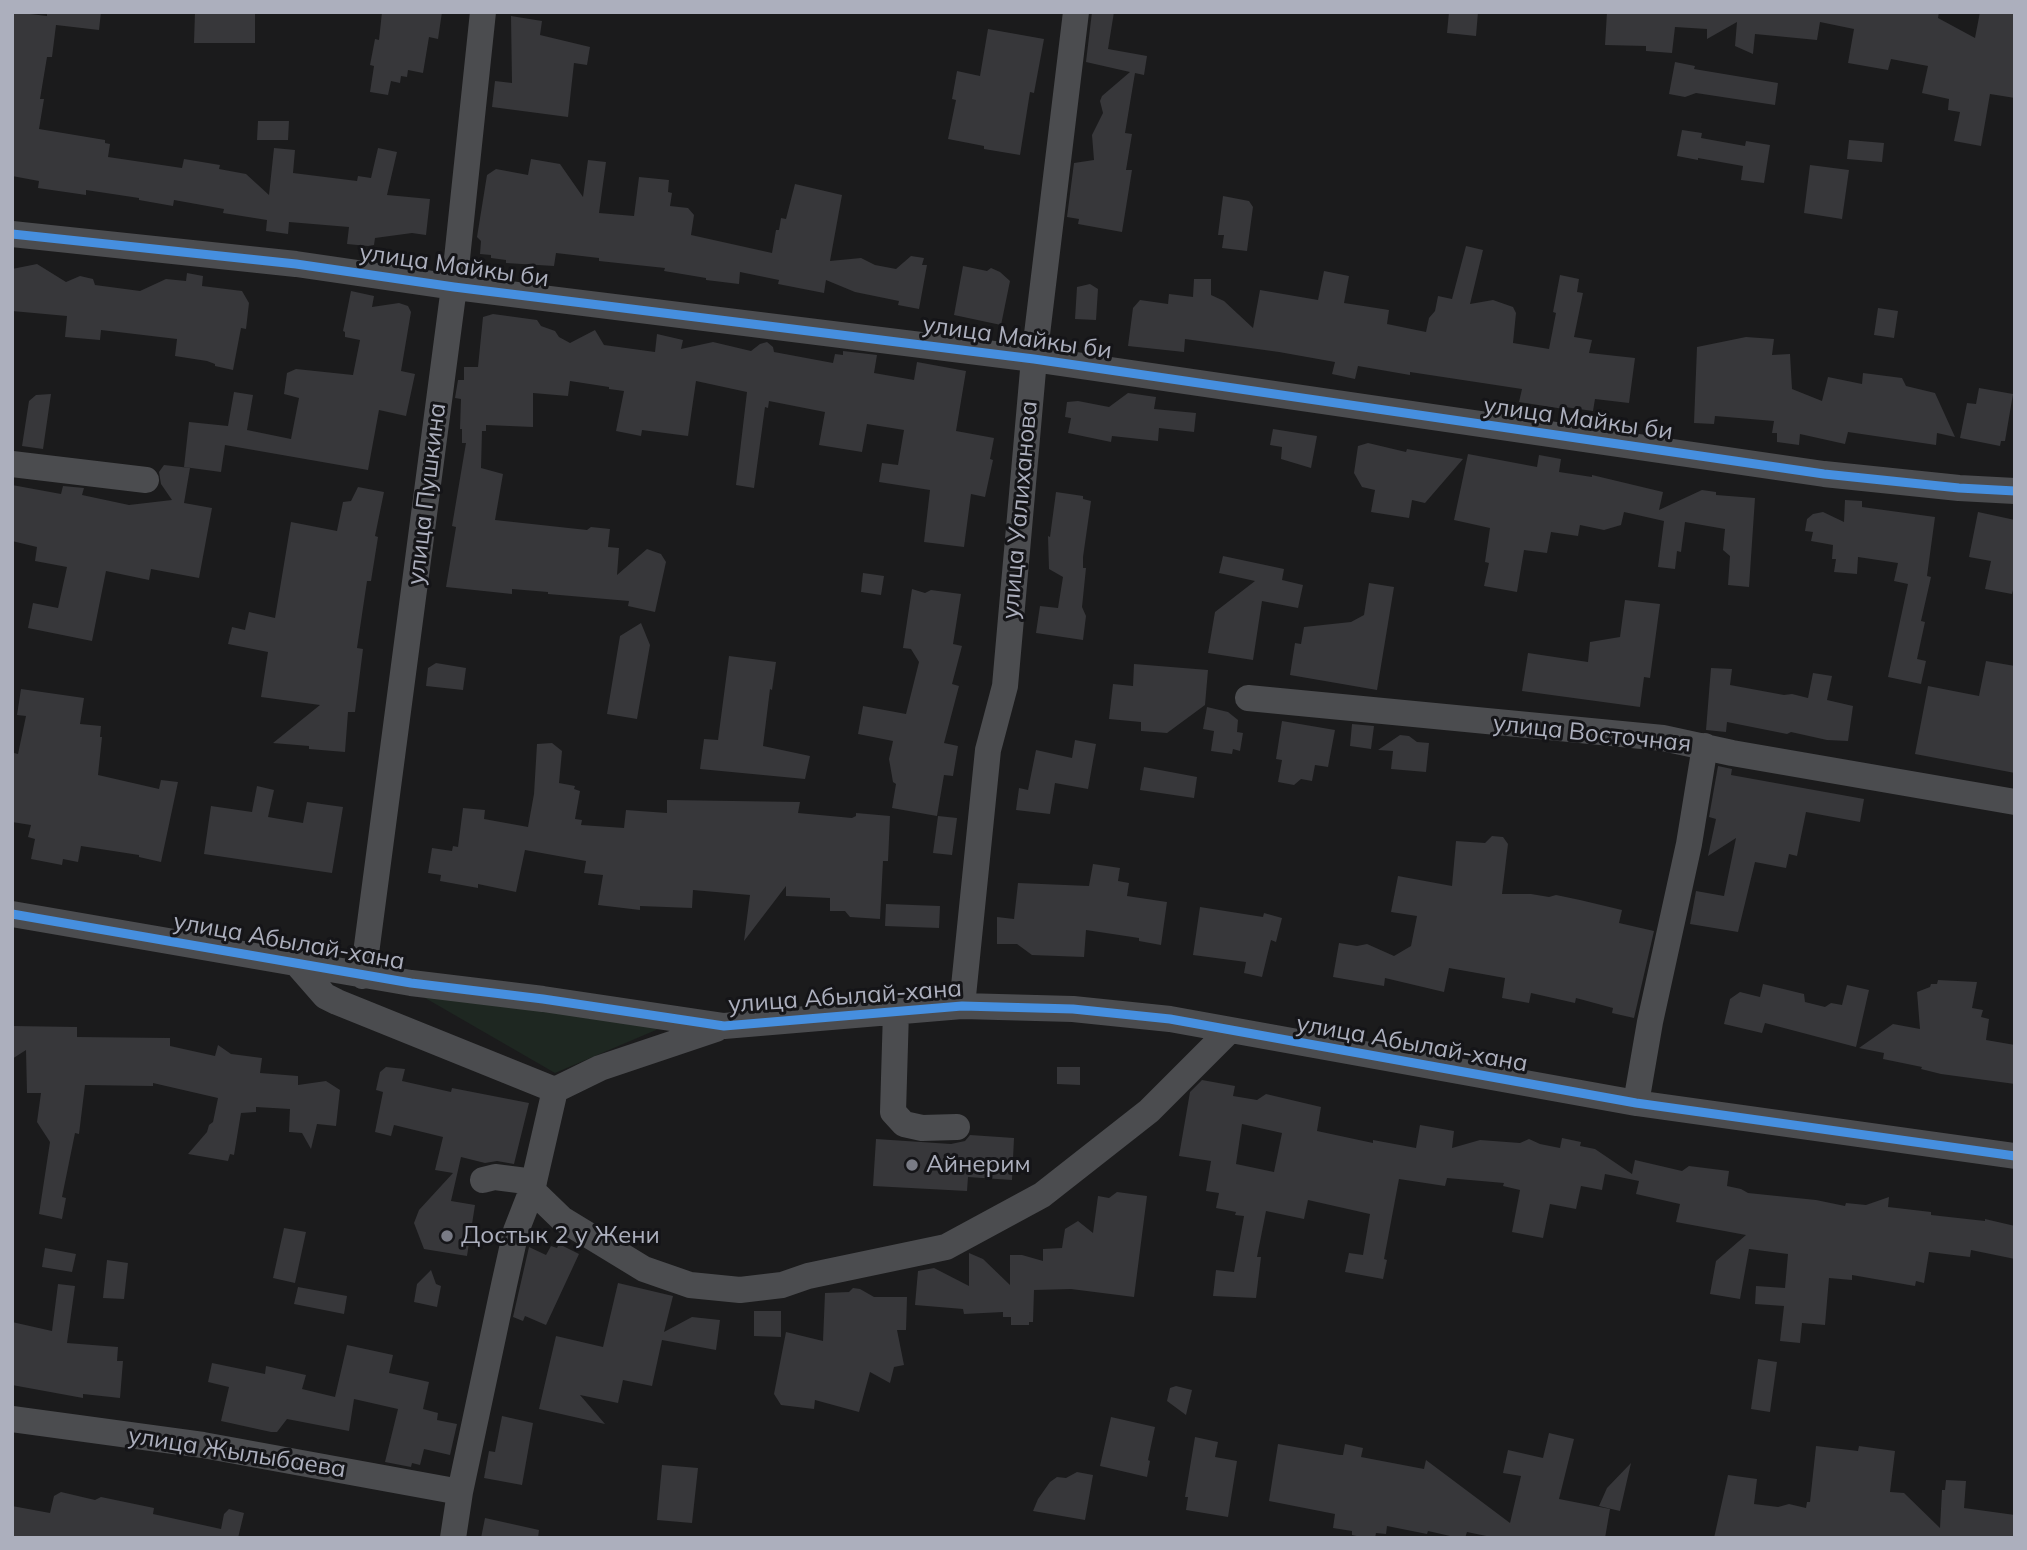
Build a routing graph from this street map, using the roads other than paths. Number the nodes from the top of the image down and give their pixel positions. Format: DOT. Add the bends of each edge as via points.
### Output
graph roads {
  1 [pos="483,12"];
  2 [pos="1076,12"];
  3 [pos="12,234"];
  4 [pos="454,287"];
  5 [pos="1034,359"];
  6 [pos="12,464"];
  7 [pos="146,480"];
  8 [pos="2015,491"];
  9 [pos="1248,698"];
  10 [pos="1705,746"];
  11 [pos="2015,802"];
  12 [pos="12,914"];
  13 [pos="297,964"];
  14 [pos="363,976"];
  15 [pos="962,1006"];
  16 [pos="896,1011"];
  17 [pos="724,1026"];
  18 [pos="1229,1031"];
  19 [pos="555,1090"];
  20 [pos="1636,1103"];
  21 [pos="957,1127"];
  22 [pos="2015,1156"];
  23 [pos="483,1180"];
  24 [pos="533,1186"];
  25 [pos="12,1419"];
  26 [pos="460,1492"];
  27 [pos="453,1538"];
  1 -- 4 [label="street, улица Пушкина"];
  2 -- 5 [label="street, улица Уалиханова"];
  3 -- 4 [label="street, улица Майкы би" via="296,264"];
  4 -- 5 [label="street, улица Майкы би"];
  4 -- 14 [label="street, улица Пушкина"];
  5 -- 8 [label="street, улица Майкы би" via="1824,474"];
  5 -- 15 [label="street, улица Уалиханова" via="1004,686 988,750"];
  6 -- 7 [label="street"];
  9 -- 10 [label="street, улица Восточная"];
  10 -- 11 [label="street, улица Восточная"];
  10 -- 20 [label="street"];
  12 -- 13 [label="street, улица Абылай-хана"];
  13 -- 14 [label="street, улица Абылай-хана"];
  13 -- 19 [label="street" via="325,996 337,1002"];
  14 -- 17 [label="street, улица Абылай-хана"];
  15 -- 16 [label="street, улица Абылай-хана"];
  15 -- 18 [label="street, улица Абылай-хана" via="1073,1009 1170,1019"];
  16 -- 17 [label="street, улица Абылай-хана"];
  16 -- 21 [label="street" via="892,1112 904,1124"];
  17 -- 19 [label="street" via="600,1068"];
  18 -- 20 [label="street, улица Абылай-хана"];
  18 -- 24 [label="street" via="1149,1111 1042,1195 947,1247 782,1285 740,1290 691,1285 644,1269 562,1219"];
  19 -- 24 [label="street"];
  20 -- 22 [label="street, улица Абылай-хана"];
  23 -- 24 [label="street" via="495,1177"];
  24 -- 26 [label="street" via="516,1231"];
  25 -- 26 [label="street, улица Жылыбаева" via="203,1445"];
  26 -- 27 [label="street"];
}
